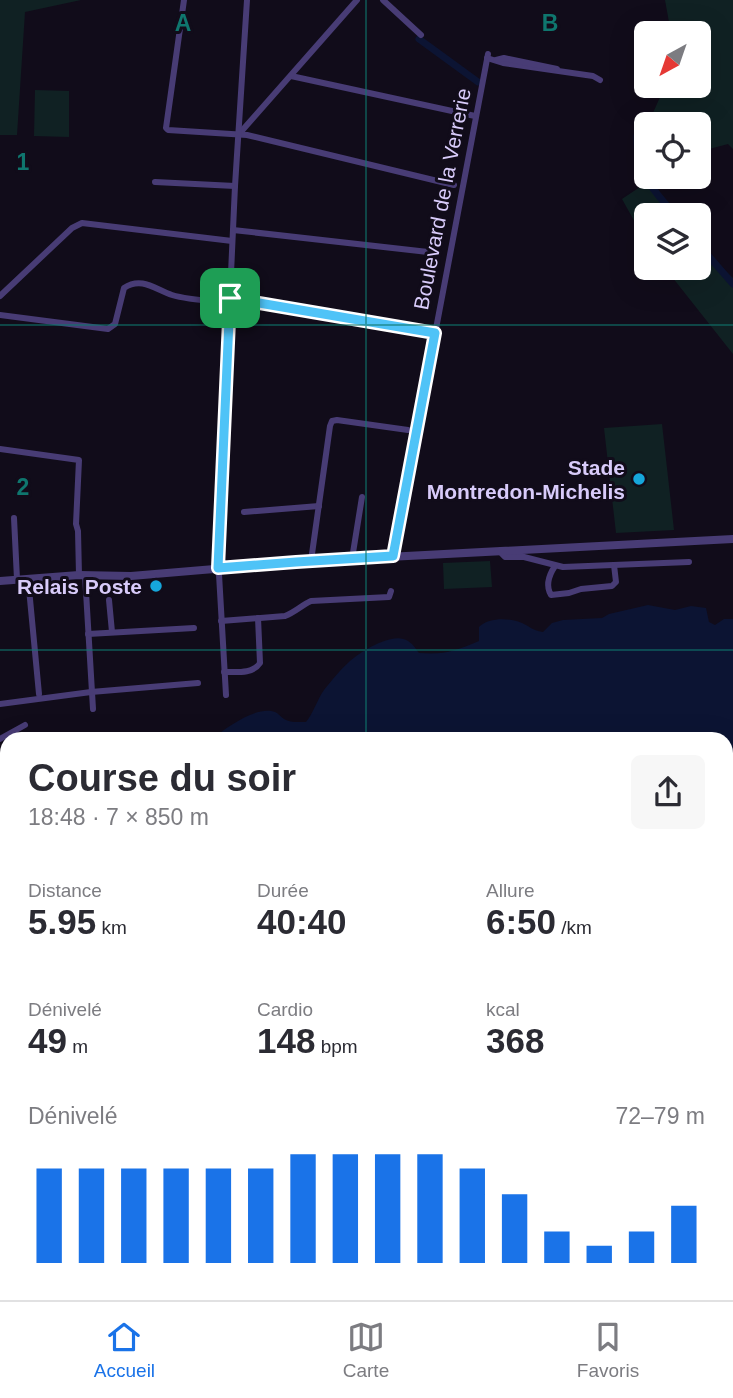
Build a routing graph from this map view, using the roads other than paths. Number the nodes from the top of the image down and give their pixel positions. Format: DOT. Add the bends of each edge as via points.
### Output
graph roads {
  1 [pos="184,0"];
  2 [pos="247,0"];
  3 [pos="357,0"];
  4 [pos="383,0"];
  5 [pos="421,35"];
  6 [pos="291,76"];
  7 [pos="600,80"];
  8 [pos="475,116"];
  9 [pos="239,134"];
  10 [pos="155,182"];
  11 [pos="454,185"];
  12 [pos="235,186"];
  13 [pos="233,230"];
  14 [pos="232,241"];
  15 [pos="437,253"];
  16 [pos="0,296"];
  17 [pos="230,301"];
  18 [pos="0,315"];
  19 [pos="435,333"];
  20 [pos="408,430"];
  21 [pos="0,449"];
  22 [pos="362,497"];
  23 [pos="319,506"];
  24 [pos="244,512"];
  25 [pos="14,518"];
  26 [pos="733,538"];
  27 [pos="501,550"];
  28 [pos="393,556"];
  29 [pos="352,559"];
  30 [pos="311,561"];
  31 [pos="690,562"];
  32 [pos="614,565"];
  33 [pos="555,566"];
  34 [pos="218,568"];
  35 [pos="82,575"];
  36 [pos="28,578"];
  37 [pos="17,579"];
  38 [pos="0,581"];
  39 [pos="391,591"];
  40 [pos="109,600"];
  41 [pos="258,618"];
  42 [pos="221,621"];
  43 [pos="194,628"];
  44 [pos="112,632"];
  45 [pos="88,634"];
  46 [pos="224,672"];
  47 [pos="198,683"];
  48 [pos="91,692"];
  49 [pos="39,694"];
  50 [pos="226,695"];
  51 [pos="0,704"];
  52 [pos="93,709"];
  53 [pos="25,724"];
  54 [pos="12,732"];
  1 -- 9 [label="street" via="166,128"];
  2 -- 9 [label="street"];
  3 -- 6 [label="street"];
  4 -- 5 [label="street"];
  6 -- 8 [label="street"];
  6 -- 9 [label="street"];
  7 -- 8 [label="street, Boulevard de la Verrerie" via="503,63 488,56"];
  8 -- 19 [label="street, Boulevard de la Verrerie"];
  9 -- 11 [label="street"];
  9 -- 12 [label="street"];
  10 -- 12 [label="street"];
  12 -- 13 [label="street"];
  13 -- 14 [label="street"];
  13 -- 15 [label="street"];
  14 -- 16 [label="street" via="82,223"];
  14 -- 17 [label="street"];
  17 -- 18 [label="street" via="172,295 135,283 124,288 115,324 108,329"];
  17 -- 19 [label="street"];
  17 -- 34 [label="street"];
  19 -- 28 [label="street, Boulevard de la Verrerie"];
  20 -- 23 [label="street" via="332,421"];
  21 -- 35 [label="street" via="79,460 76,524"];
  22 -- 29 [label="street"];
  23 -- 24 [label="street"];
  23 -- 30 [label="street"];
  25 -- 37 [label="street"];
  26 -- 27 [label="street"];
  27 -- 28 [label="street"];
  27 -- 33 [label="street" via="505,557"];
  28 -- 29 [label="street"];
  29 -- 30 [label="street"];
  30 -- 34 [label="street"];
  31 -- 32 [label="street"];
  32 -- 33 [label="street"];
  32 -- 33 [label="street" via="616,582 612,586 551,595 548,580"];
  34 -- 35 [label="street" via="131,576"];
  34 -- 42 [label="street"];
  35 -- 36 [label="street"];
  35 -- 45 [label="street"];
  36 -- 37 [label="street"];
  36 -- 49 [label="street"];
  37 -- 38 [label="street"];
  39 -- 41 [label="street" via="388,597 312,601 285,616"];
  40 -- 44 [label="street"];
  41 -- 42 [label="street"];
  41 -- 46 [label="street" via="258,667"];
  42 -- 46 [label="street"];
  43 -- 44 [label="street"];
  44 -- 45 [label="street"];
  45 -- 48 [label="street"];
  46 -- 50 [label="street"];
  47 -- 48 [label="street"];
  48 -- 51 [label="street"];
  48 -- 52 [label="street"];
  53 -- 54 [label="street"];
}
